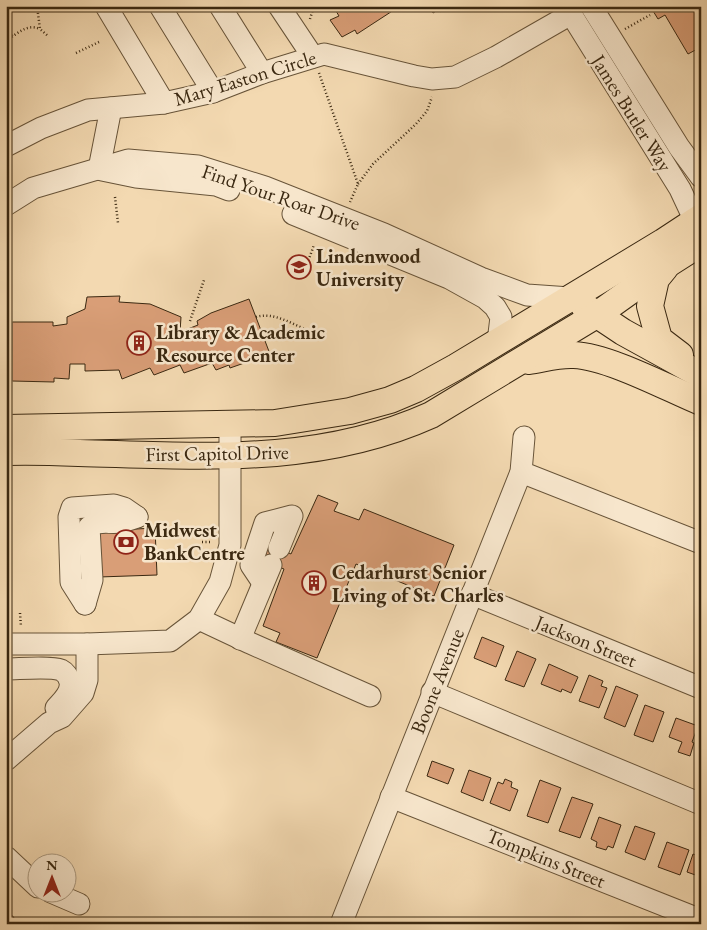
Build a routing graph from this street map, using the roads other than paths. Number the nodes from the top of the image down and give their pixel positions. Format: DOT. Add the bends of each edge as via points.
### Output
graph roads {
  1 [pos="106,6"];
  2 [pos="160,6"];
  3 [pos="220,6"];
  4 [pos="279,6"];
  5 [pos="591,6"];
  6 [pos="568,10"];
  7 [pos="313,57"];
  8 [pos="262,73"];
  9 [pos="213,92"];
  10 [pos="164,104"];
  11 [pos="111,108"];
  12 [pos="6,146"];
  13 [pos="99,169"];
  14 [pos="701,177"];
  15 [pos="6,205"];
  16 [pos="699,227"];
  17 [pos="668,264"];
  18 [pos="570,298"];
  19 [pos="588,320"];
  20 [pos="498,342"];
  21 [pos="517,362"];
  22 [pos="701,371"];
  23 [pos="701,375"];
  24 [pos="701,391"];
  25 [pos="701,402"];
  26 [pos="230,423"];
  27 [pos="6,428"];
  28 [pos="524,436"];
  29 [pos="6,452"];
  30 [pos="230,456"];
  31 [pos="522,472"];
  32 [pos="137,517"];
  33 [pos="701,543"];
  34 [pos="271,565"];
  35 [pos="472,594"];
  36 [pos="85,604"];
  37 [pos="198,619"];
  38 [pos="240,639"];
  39 [pos="6,644"];
  40 [pos="87,644"];
  41 [pos="6,669"];
  42 [pos="701,688"];
  43 [pos="432,692"];
  44 [pos="370,696"];
  45 [pos="43,720"];
  46 [pos="6,760"];
  47 [pos="391,797"];
  48 [pos="701,804"];
  49 [pos="6,857"];
  50 [pos="28,878"];
  51 [pos="74,902"];
  52 [pos="79,904"];
  53 [pos="701,920"];
  54 [pos="341,924"];
  1 -- 10 [label="street, Mary Easton Circle"];
  2 -- 9 [label="street"];
  3 -- 8 [label="street"];
  4 -- 7 [label="street"];
  5 -- 14 [label="street, James Butler Way"];
  6 -- 7 [label="street, Mary Easton Circle" via="496,57 455,77 432,79 324,54"];
  6 -- 16 [label="street, James Butler Way" via="680,189"];
  7 -- 8 [label="street, Mary Easton Circle"];
  8 -- 9 [label="street, Mary Easton Circle"];
  9 -- 10 [label="street, Mary Easton Circle"];
  10 -- 11 [label="street"];
  11 -- 12 [label="street" via="88,110"];
  11 -- 13 [label="street"];
  13 -- 15 [label="street, Find Your Roar Drive" via="34,188"];
  13 -- 18 [label="street, Find Your Roar Drive" via="128,160 198,166 265,187 527,295"];
  13 -- 20 [label="street, Find Your Roar Drive" via="136,177 216,185 413,262 449,278 495,307 501,317"];
  16 -- 17 [label="main road, First Capitol Drive"];
  16 -- 18 [label="main road, First Capitol Drive"];
  17 -- 19 [label="main road, First Capitol Drive"];
  17 -- 22 [label="main road" via="656,279 650,306 659,339"];
  18 -- 19 [label="main road"];
  18 -- 20 [label="main road, First Capitol Drive"];
  19 -- 21 [label="main road, First Capitol Drive"];
  19 -- 23 [label="main road" via="623,332"];
  19 -- 24 [label="main road" via="608,348"];
  20 -- 26 [label="main road, First Capitol Drive" via="390,400 350,411 284,421"];
  21 -- 25 [label="main road" via="574,355 596,359"];
  21 -- 30 [label="main road, First Capitol Drive" via="431,415 402,428 364,440 284,454"];
  26 -- 27 [label="main road, First Capitol Drive"];
  26 -- 30 [label="street"];
  28 -- 31 [label="street, Boone Avenue"];
  29 -- 30 [label="main road, First Capitol Drive"];
  30 -- 37 [label="street" via="230,545 220,582"];
  31 -- 33 [label="street"];
  31 -- 35 [label="street, Boone Avenue"];
  32 -- 36 [label="street" via="114,505 72,508 69,517 71,582"];
  34 -- 38 [label="street"];
  35 -- 42 [label="street, Jackson Street"];
  35 -- 43 [label="street, Boone Avenue"];
  37 -- 38 [label="street"];
  37 -- 40 [label="street" via="170,641"];
  38 -- 44 [label="street"];
  39 -- 40 [label="street"];
  40 -- 46 [label="street" via="87,680 83,693 62,717 49,723"];
  41 -- 45 [label="street" via="54,668 63,670 69,678 71,685 66,698"];
  43 -- 47 [label="street, Boone Avenue"];
  43 -- 48 [label="street"];
  47 -- 53 [label="street, Tompkins Street"];
  47 -- 54 [label="street, Boone Avenue"];
  49 -- 50 [label="street"];
  51 -- 52 [label="street"];
}
